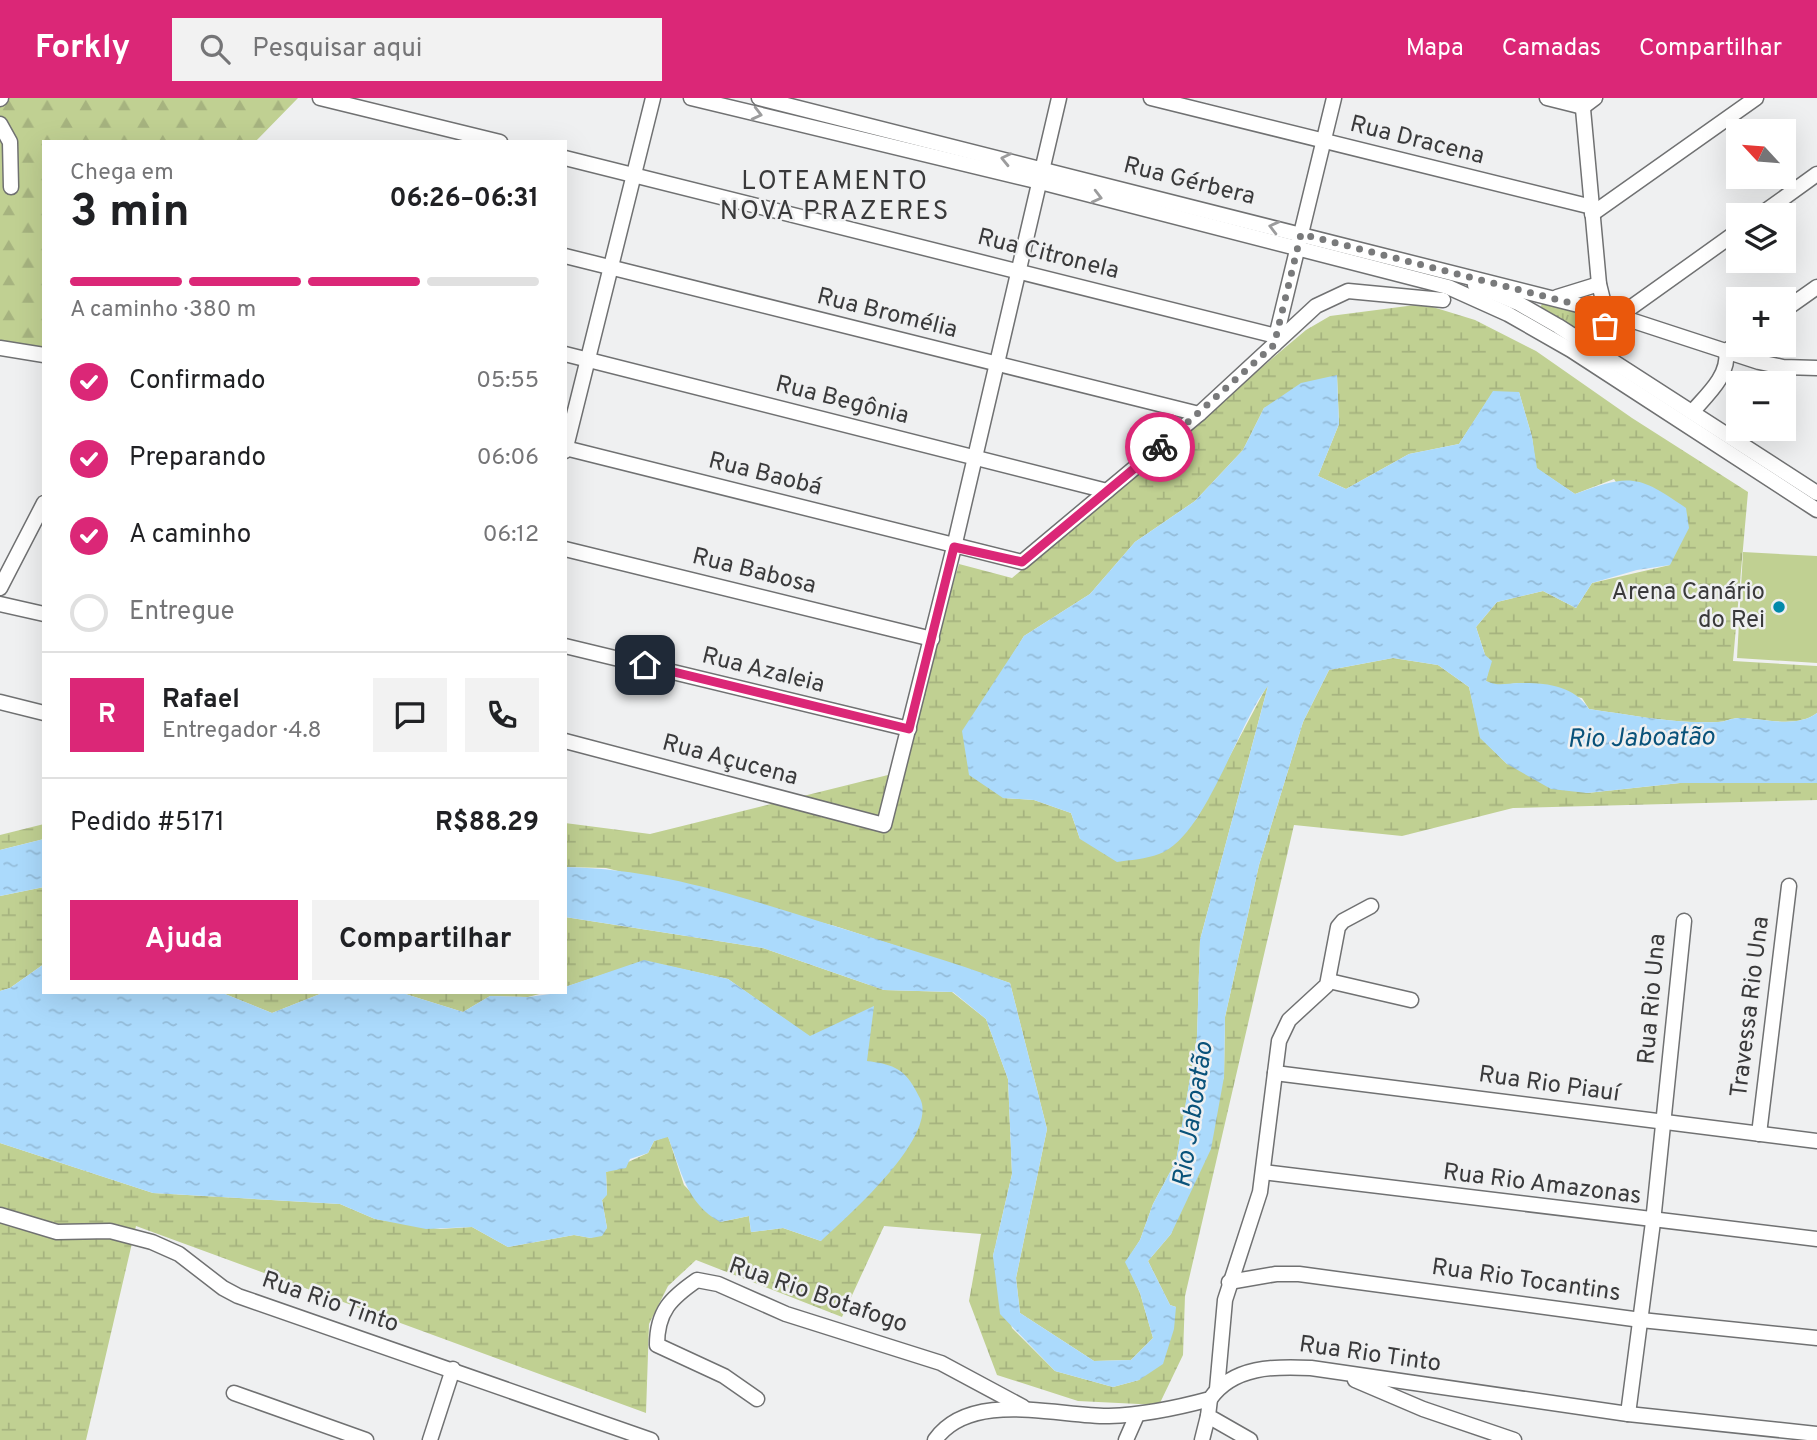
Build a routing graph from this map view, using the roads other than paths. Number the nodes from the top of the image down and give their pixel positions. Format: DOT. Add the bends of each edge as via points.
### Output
graph roads {
  1 [pos="320,98"];
  2 [pos="653,98"];
  3 [pos="691,98"];
  4 [pos="759,98"];
  5 [pos="1059,98"];
  6 [pos="1151,98"];
  7 [pos="1335,98"];
  8 [pos="1547,98"];
  9 [pos="1595,98"];
  10 [pos="1756,98"];
  11 [pos="1582,102"];
  12 [pos="0,124"];
  13 [pos="492,140"];
  14 [pos="1323,142"];
  15 [pos="567,158"];
  16 [pos="634,174"];
  17 [pos="1817,174"];
  18 [pos="1042,175"];
  19 [pos="11,187"];
  20 [pos="1777,203"];
  21 [pos="1592,211"];
  22 [pos="1726,239"];
  23 [pos="1300,241"];
  24 [pos="567,257"];
  25 [pos="611,268"];
  26 [pos="1435,269"];
  27 [pos="1019,271"];
  28 [pos="1599,284"];
  29 [pos="1817,287"];
  30 [pos="1557,298"];
  31 [pos="1443,300"];
  32 [pos="1796,302"];
  33 [pos="1613,314"];
  34 [pos="1275,340"];
  35 [pos="1726,345"];
  36 [pos="0,348"];
  37 [pos="42,355"];
  38 [pos="567,355"];
  39 [pos="1730,357"];
  40 [pos="1754,357"];
  41 [pos="588,360"];
  42 [pos="1611,360"];
  43 [pos="997,365"];
  44 [pos="1814,370"];
  45 [pos="1692,412"];
  46 [pos="1199,414"];
  47 [pos="567,445"];
  48 [pos="567,449"];
  49 [pos="975,458"];
  50 [pos="1107,491"];
  51 [pos="1817,493"];
  52 [pos="42,508"];
  53 [pos="1817,510"];
  54 [pos="954,547"];
  55 [pos="567,550"];
  56 [pos="0,587"];
  57 [pos="0,604"];
  58 [pos="42,614"];
  59 [pos="932,639"];
  60 [pos="567,646"];
  61 [pos="0,702"];
  62 [pos="42,712"];
  63 [pos="909,729"];
  64 [pos="567,742"];
  65 [pos="1789,886"];
  66 [pos="1371,906"];
  67 [pos="1684,921"];
  68 [pos="1329,981"];
  69 [pos="1411,1000"];
  70 [pos="1275,1073"];
  71 [pos="1664,1123"];
  72 [pos="1759,1134"];
  73 [pos="1817,1141"];
  74 [pos="1263,1172"];
  75 [pos="0,1215"];
  76 [pos="1653,1222"];
  77 [pos="1817,1239"];
  78 [pos="1229,1282"];
  79 [pos="1641,1320"];
  80 [pos="1817,1338"];
  81 [pos="453,1369"];
  82 [pos="1337,1372"];
  83 [pos="234,1393"];
  84 [pos="1214,1394"];
  85 [pos="757,1399"];
  86 [pos="1023,1407"];
  87 [pos="1628,1414"];
  88 [pos="1137,1415"];
  89 [pos="1208,1416"];
  90 [pos="1817,1434"];
  91 [pos="1799,1436"];
  92 [pos="366,1440"];
  93 [pos="430,1440"];
  94 [pos="651,1440"];
  95 [pos="935,1440"];
  96 [pos="1126,1440"];
  97 [pos="1202,1440"];
  98 [pos="1250,1440"];
  99 [pos="1514,1440"];
  1 -- 13 [label="street"];
  2 -- 16 [label="street"];
  3 -- 18 [label="street, Rua Gérbera, one-way"];
  18 -- 4 [label="street, Rua Gérbera, one-way"];
  5 -- 18 [label="street"];
  6 -- 14 [label="street, Rua Dracena"];
  7 -- 14 [label="street"];
  8 -- 11 [label="street"];
  9 -- 11 [label="street"];
  10 -- 21 [label="street"];
  11 -- 21 [label="street"];
  12 -- 19 [label="street" via="10,142"];
  14 -- 21 [label="street, Rua Dracena"];
  14 -- 23 [label="street"];
  15 -- 16 [label="street, Rua Citronela"];
  16 -- 25 [label="street"];
  16 -- 27 [label="street, Rua Citronela"];
  17 -- 20 [label="street"];
  18 -- 23 [label="street, Rua Gérbera"];
  18 -- 27 [label="street"];
  21 -- 28 [label="street"];
  22 -- 33 [label="street"];
  23 -- 26 [label="street, Rua Gérbera"];
  23 -- 34 [label="street"];
  23 -- 53 [label="street" via="1448,287 1508,314"];
  24 -- 25 [label="street, Rua Bromélia"];
  25 -- 41 [label="street"];
  25 -- 43 [label="street, Rua Bromélia"];
  26 -- 30 [label="street, Rua Gérbera"];
  26 -- 42 [label="street" via="1518,303"];
  27 -- 34 [label="street, Rua Citronela"];
  27 -- 43 [label="street"];
  28 -- 30 [label="street"];
  28 -- 33 [label="street"];
  29 -- 32 [label="street"];
  30 -- 33 [label="street, Rua Gérbera"];
  31 -- 34 [label="street" via="1348,291 1316,306"];
  33 -- 35 [label="street, Rua Gérbera"];
  33 -- 42 [label="street" via="1602,340"];
  34 -- 46 [label="street"];
  36 -- 37 [label="street"];
  38 -- 41 [label="street, Rua Begônia"];
  39 -- 45 [label="street" via="1723,374"];
  40 -- 44 [label="street, Rua Gérbera" via="1771,365"];
  41 -- 47 [label="street"];
  41 -- 49 [label="street, Rua Begônia"];
  42 -- 45 [label="street"];
  43 -- 46 [label="street, Rua Bromélia"];
  43 -- 49 [label="street"];
  45 -- 51 [label="street"];
  46 -- 50 [label="street"];
  48 -- 54 [label="street, Rua Baobá"];
  49 -- 50 [label="street, Rua Begônia"];
  49 -- 54 [label="street"];
  50 -- 54 [label="street, Rua Baobá" via="1022,562"];
  52 -- 56 [label="street"];
  54 -- 59 [label="street"];
  55 -- 59 [label="street, Rua Babosa"];
  57 -- 58 [label="street"];
  59 -- 63 [label="street"];
  60 -- 63 [label="street, Rua Azaleia"];
  61 -- 62 [label="street"];
  63 -- 64 [label="street, Rua Açucena" via="884,825"];
  65 -- 72 [label="street, Travessa Rio Una"];
  66 -- 68 [label="street" via="1338,927"];
  67 -- 71 [label="street, Rua Rio Una"];
  68 -- 69 [label="street"];
  68 -- 70 [label="street" via="1289,1020 1279,1041"];
  70 -- 71 [label="street, Rua Rio Piauí"];
  70 -- 74 [label="street"];
  71 -- 72 [label="street, Rua Rio Piauí"];
  71 -- 76 [label="street, Rua Rio Una"];
  72 -- 73 [label="street, Rua Rio Piauí"];
  74 -- 76 [label="street, Rua Rio Amazonas"];
  74 -- 78 [label="street" via="1255,1212"];
  75 -- 81 [label="street, Rua Rio Tinto" via="57,1232 110,1230 152,1242 178,1254 239,1296"];
  76 -- 77 [label="street, Rua Rio Amazonas"];
  76 -- 79 [label="street, Rua Rio Una"];
  78 -- 79 [label="street, Rua Rio Tocantins" via="1299,1274"];
  78 -- 84 [label="street"];
  79 -- 80 [label="street, Rua Rio Tocantins"];
  79 -- 87 [label="street, Rua Rio Una"];
  81 -- 93 [label="street"];
  81 -- 94 [label="street, Rua Rio Tinto"];
  82 -- 84 [label="street, Rua Rio Tinto" via="1274,1366 1240,1376"];
  82 -- 87 [label="street, Rua Rio Tinto"];
  82 -- 99 [label="street" via="1423,1409"];
  83 -- 92 [label="street"];
  84 -- 88 [label="street, Rua Rio Tinto"];
  84 -- 89 [label="street"];
  85 -- 86 [label="street, Rua Rio Botafogo" via="724,1376 657,1345 670,1298 697,1280 718,1284 786,1314 941,1363"];
  86 -- 88 [label="street, Rua Rio Tinto"];
  86 -- 95 [label="street, Rua Rio Tinto" via="957,1422"];
  87 -- 91 [label="street, Rua Rio Tinto"];
  88 -- 96 [label="street"];
  89 -- 97 [label="street"];
  89 -- 98 [label="street"];
  90 -- 91 [label="street, Rua Rio Tinto"];
}
